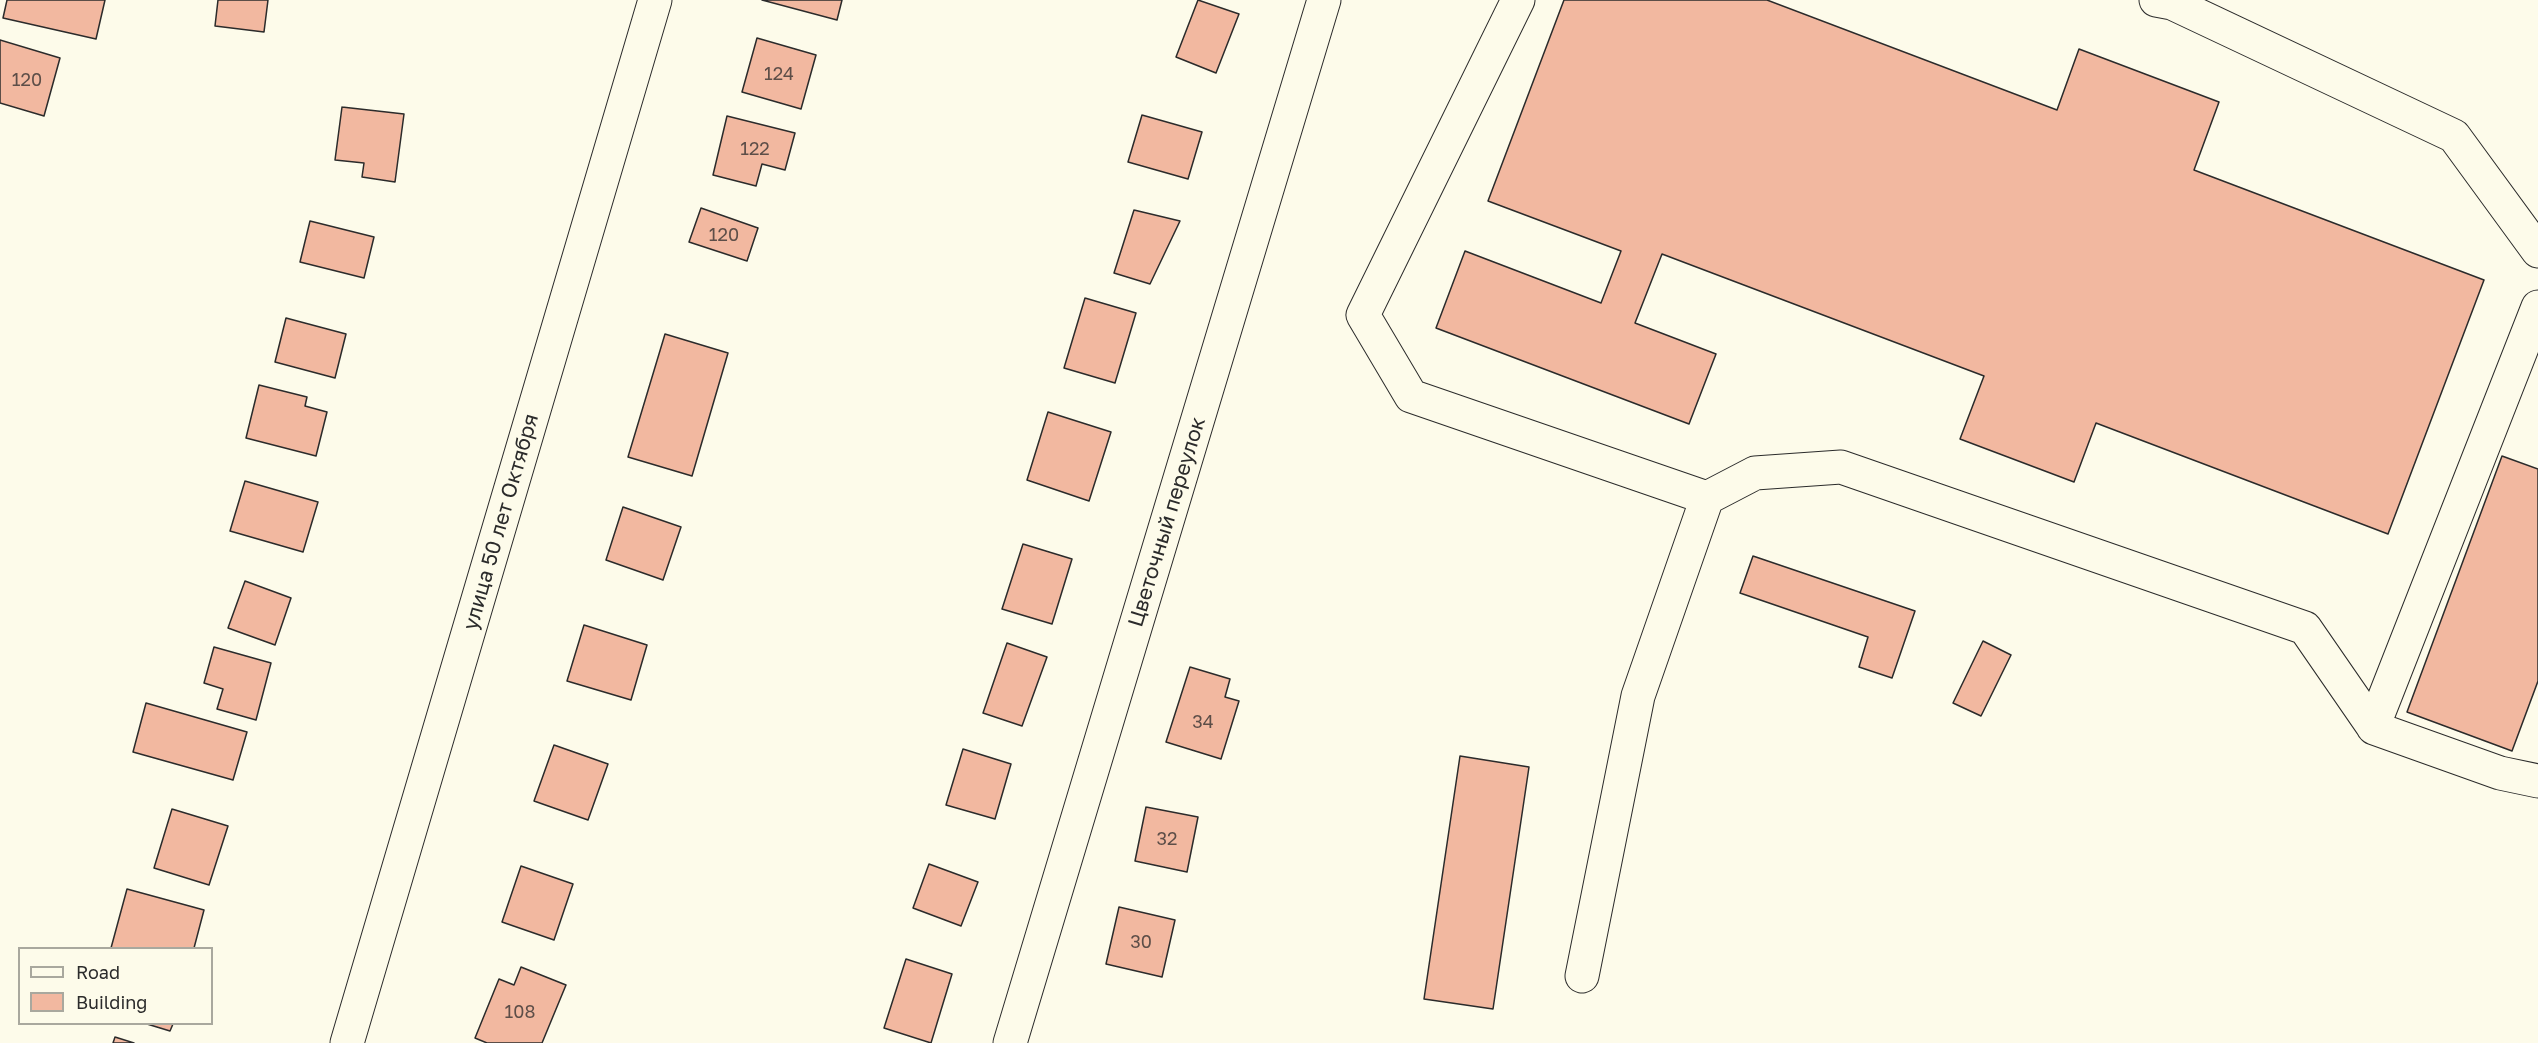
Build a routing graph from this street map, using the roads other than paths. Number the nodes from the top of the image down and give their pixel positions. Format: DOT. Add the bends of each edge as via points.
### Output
graph roads {
  1 [pos="655,0"];
  2 [pos="1324,0"];
  3 [pos="1518,0"];
  4 [pos="2156,0"];
  5 [pos="2538,251"];
  6 [pos="2538,307"];
  7 [pos="1707,498"];
  8 [pos="2373,727"];
  9 [pos="2538,781"];
  10 [pos="1582,976"];
  11 [pos="347,1043"];
  12 [pos="1010,1043"];
  1 -- 11 [label="street, улица 50 лет Октября"];
  2 -- 12 [label="street, Цветочный переулок"];
  3 -- 7 [label="street" via="1363,315 1411,396"];
  4 -- 5 [label="street" via="2172,3 2454,136"];
  6 -- 8 [label="street"];
  7 -- 8 [label="street" via="1755,473 1841,467 2305,628"];
  7 -- 10 [label="street" via="1638,696"];
  8 -- 9 [label="street" via="2500,773"];
}
